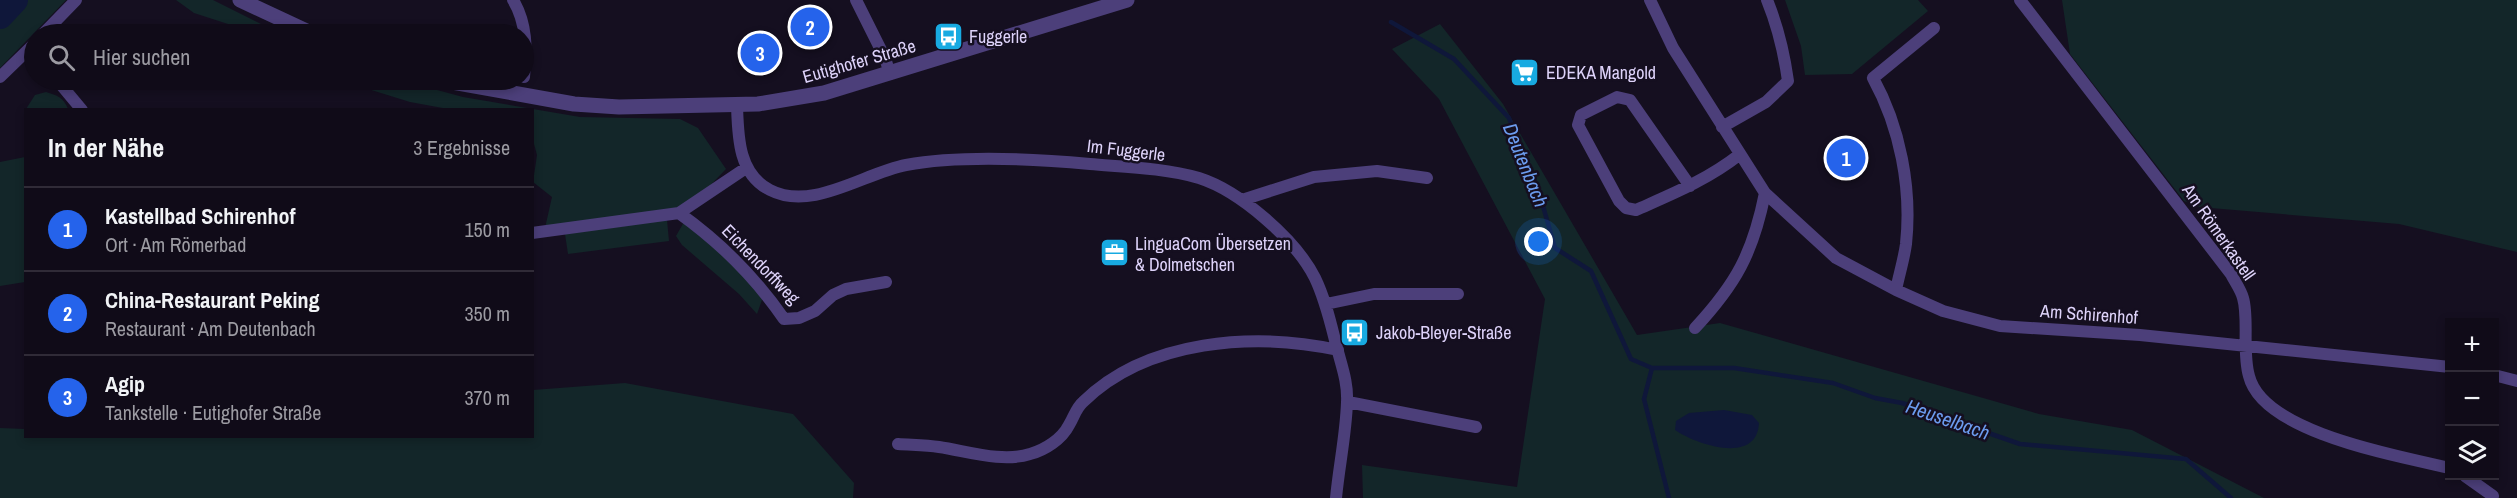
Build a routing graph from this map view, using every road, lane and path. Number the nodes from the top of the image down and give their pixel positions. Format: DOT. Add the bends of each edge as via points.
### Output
graph roads {
  1 [pos="76,0"];
  2 [pos="240,0"];
  3 [pos="513,0"];
  4 [pos="856,0"];
  5 [pos="1127,0"];
  6 [pos="1650,0"];
  7 [pos="1767,0"];
  8 [pos="2020,0"];
  9 [pos="53,24"];
  10 [pos="292,24"];
  11 [pos="523,24"];
  12 [pos="1934,28"];
  13 [pos="24,56"];
  14 [pos="890,74"];
  15 [pos="0,77"];
  16 [pos="65,90"];
  17 [pos="491,90"];
  18 [pos="522,90"];
  19 [pos="521,96"];
  20 [pos="736,105"];
  21 [pos="80,108"];
  22 [pos="1722,127"];
  23 [pos="1738,155"];
  24 [pos="747,168"];
  25 [pos="1427,178"];
  26 [pos="1690,186"];
  27 [pos="1764,194"];
  28 [pos="1242,200"];
  29 [pos="679,213"];
  30 [pos="534,233"];
  31 [pos="886,282"];
  32 [pos="1896,290"];
  33 [pos="1458,294"];
  34 [pos="1326,304"];
  35 [pos="1695,328"];
  36 [pos="2244,346"];
  37 [pos="1338,350"];
  38 [pos="2445,366"];
  39 [pos="2499,376"];
  40 [pos="2517,381"];
  41 [pos="1347,402"];
  42 [pos="1476,427"];
  43 [pos="898,444"];
  44 [pos="2445,467"];
  45 [pos="2471,480"];
  46 [pos="2493,495"];
  47 [pos="1336,498"];
  1 -- 9 [label="street"];
  2 -- 10 [label="street"];
  3 -- 11 [label="street"];
  4 -- 14 [label="street"];
  5 -- 14 [label="street, Eutighofer Straße"];
  6 -- 22 [label="street, Am Schirenhof" via="1673,48"];
  7 -- 22 [label="street" via="1784,52 1788,81 1766,102"];
  8 -- 36 [label="street, Am Römerkastell" via="2231,274 2244,299"];
  12 -- 32 [label="street" via="1873,78 1885,99 1897,136 1905,189 1906,245"];
  13 -- 15 [label="street"];
  14 -- 20 [label="street, Eutighofer Straße" via="824,93"];
  16 -- 21 [label="street"];
  17 -- 19 [label="street, Eutighofer Straße"];
  18 -- 19 [label="street"];
  19 -- 20 [label="street, Eutighofer Straße" via="619,107"];
  20 -- 24 [label="street, Im Fuggerle" via="739,141"];
  22 -- 23 [label="street, Am Schirenhof"];
  23 -- 26 [label="street"];
  23 -- 27 [label="street, Am Schirenhof"];
  24 -- 28 [label="street, Im Fuggerle" via="770,190 798,196 813,195 905,165 958,160 1067,162 1200,178"];
  24 -- 29 [label="street"];
  25 -- 28 [label="street" via="1377,171 1314,177"];
  26 -- 26 [label="street" via="1636,210 1626,208 1578,124 1581,115 1617,97 1629,100"];
  27 -- 32 [label="street, Am Schirenhof" via="1836,258"];
  27 -- 35 [label="street" via="1759,221 1738,276 1724,298"];
  28 -- 34 [label="street, Im Fuggerle" via="1296,250 1315,277"];
  29 -- 30 [label="street"];
  29 -- 31 [label="street, Eichendorffweg" via="713,237 741,265 784,319 815,311 846,289"];
  32 -- 36 [label="street, Am Schirenhof" via="1944,310 2000,326"];
  33 -- 34 [label="street" via="1374,294"];
  34 -- 37 [label="street, Im Fuggerle"];
  36 -- 38 [label="street, Am Schirenhof"];
  36 -- 44 [label="street, Am Römerkastell" via="2249,379 2270,408 2290,422 2350,444"];
  37 -- 41 [label="street, Im Fuggerle" via="1346,376"];
  37 -- 43 [label="street" via="1263,341 1198,348 1157,358 1112,377 1082,402 1068,428 1054,442 1029,455 996,456"];
  39 -- 40 [label="street"];
  41 -- 42 [label="street"];
  41 -- 47 [label="street, Im Fuggerle"];
  45 -- 46 [label="street"];
}
